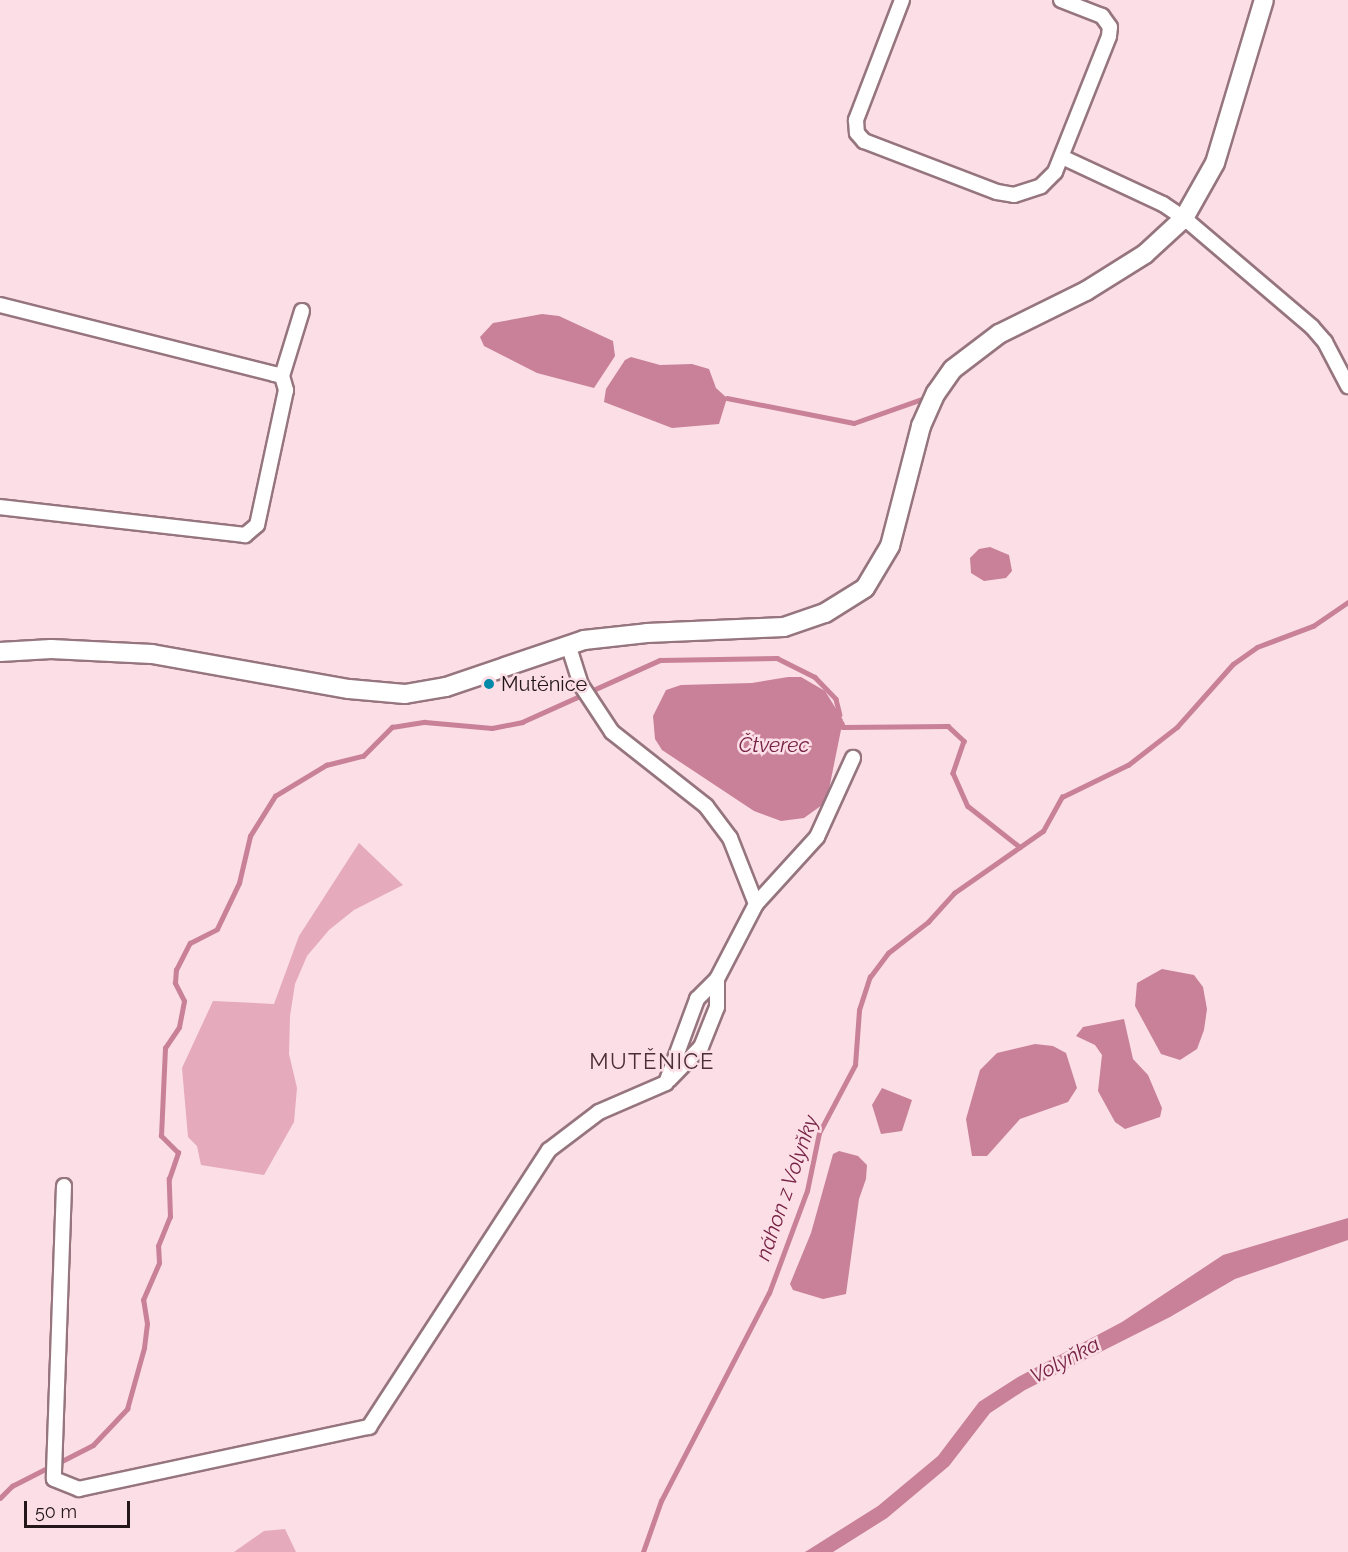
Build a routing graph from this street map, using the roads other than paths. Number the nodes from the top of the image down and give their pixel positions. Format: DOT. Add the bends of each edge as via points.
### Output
graph roads {
  1 [pos="902,0"];
  2 [pos="1061,0"];
  3 [pos="1264,0"];
  4 [pos="1062,157"];
  5 [pos="1184,218"];
  6 [pos="0,305"];
  7 [pos="302,311"];
  8 [pos="282,376"];
  9 [pos="1348,387"];
  10 [pos="0,507"];
  11 [pos="568,644"];
  12 [pos="0,652"];
  13 [pos="853,758"];
  14 [pos="756,904"];
  15 [pos="717,980"];
  16 [pos="666,1083"];
  17 [pos="64,1186"];
  1 -- 4 [label="street" via="856,120 860,138 1005,194 1023,194 1041,186 1055,172"];
  2 -- 4 [label="street" via="1102,16 1110,31"];
  3 -- 5 [label="street" via="1215,163"];
  4 -- 5 [label="street" via="1163,204"];
  5 -- 9 [label="street" via="1312,327 1325,342"];
  5 -- 11 [label="street" via="1146,254 1086,291 999,334 953,369 936,393 921,426 890,546 865,588 825,613 784,627 615,635"];
  6 -- 8 [label="street"];
  7 -- 8 [label="street"];
  8 -- 10 [label="street" via="286,390 257,525 244,535"];
  11 -- 12 [label="street" via="446,687 405,694 350,689 152,654 51,649"];
  11 -- 14 [label="street" via="581,685 612,732 706,806 730,838"];
  13 -- 14 [label="street" via="817,837"];
  14 -- 15 [label="street"];
  15 -- 16 [label="street" via="697,999"];
  15 -- 16 [label="street" via="717,1007 701,1047"];
  16 -- 17 [label="street" via="599,1112 549,1150 369,1427 79,1489 54,1479"];
}
